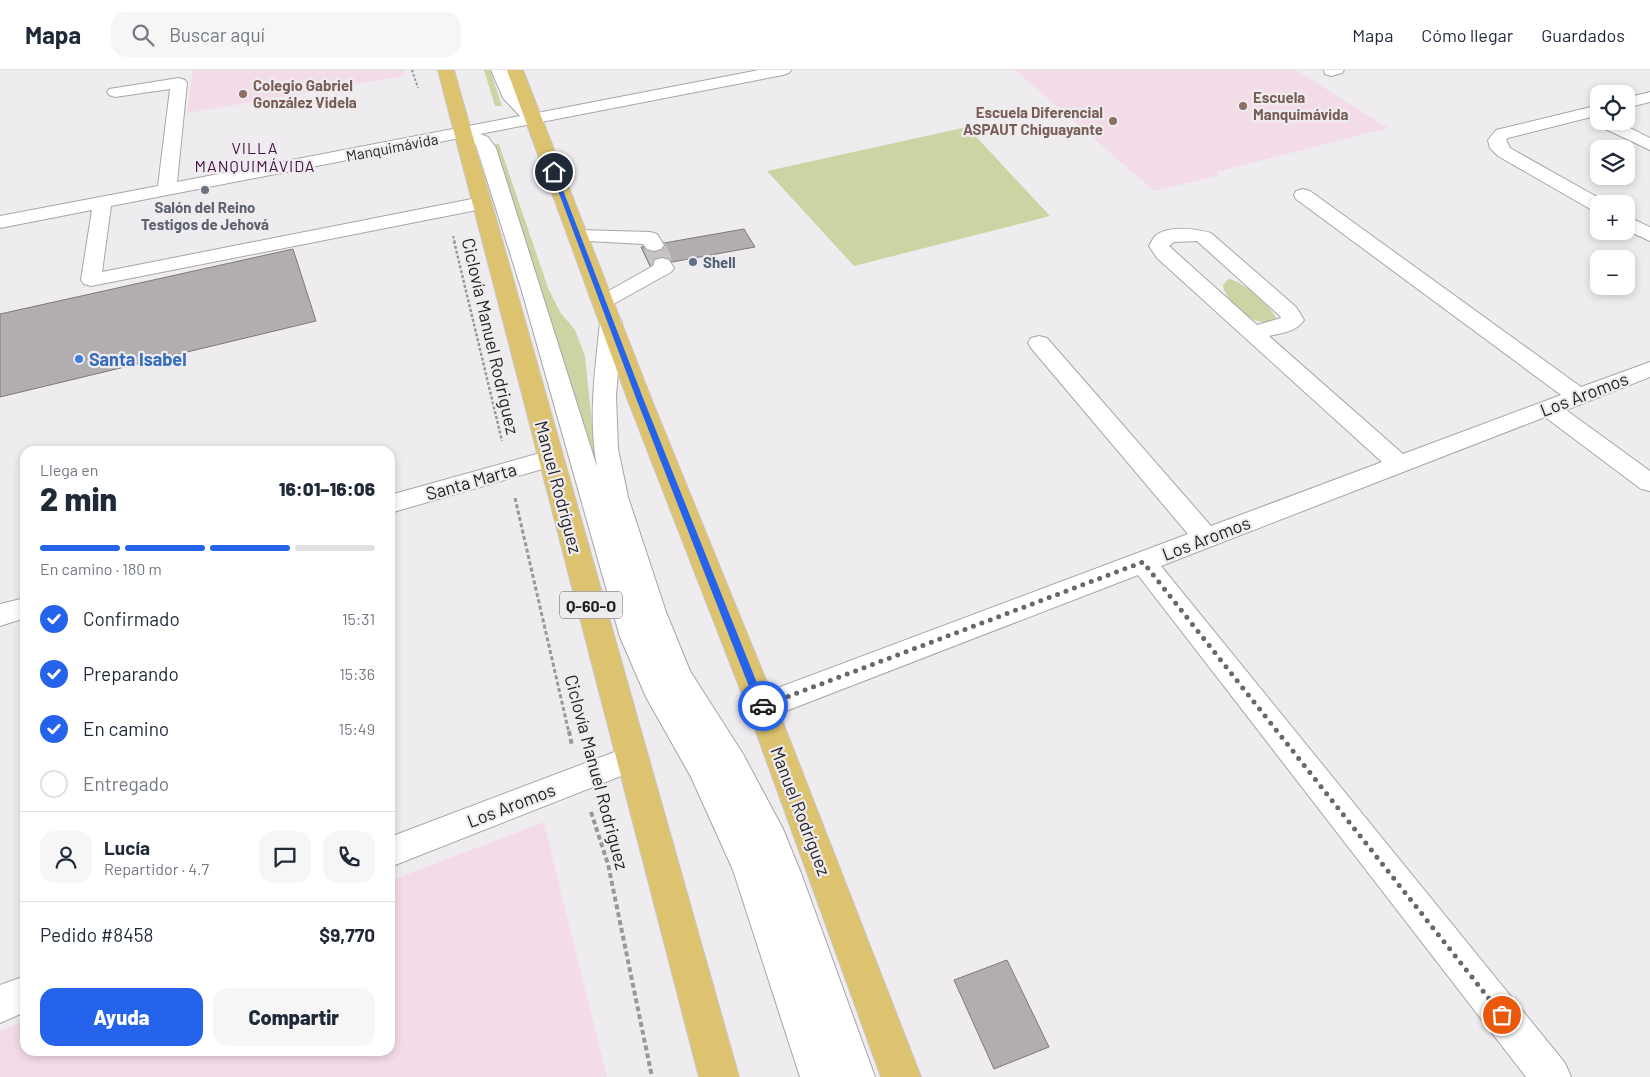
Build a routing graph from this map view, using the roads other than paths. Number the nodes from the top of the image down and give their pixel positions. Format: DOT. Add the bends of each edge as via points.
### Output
graph roads {
  1 [pos="446,70"];
  2 [pos="498,70"];
  3 [pos="515,70"];
  4 [pos="783,70"];
  5 [pos="707,77"];
  6 [pos="115,91"];
  7 [pos="1650,97"];
  8 [pos="1635,101"];
  9 [pos="1590,115"];
  10 [pos="534,118"];
  11 [pos="1621,130"];
  12 [pos="452,135"];
  13 [pos="1650,145"];
  14 [pos="167,190"];
  15 [pos="1303,195"];
  16 [pos="1590,201"];
  17 [pos="102,202"];
  18 [pos="482,203"];
  19 [pos="0,222"];
  20 [pos="1635,227"];
  21 [pos="1650,235"];
  22 [pos="578,236"];
  23 [pos="654,245"];
  24 [pos="662,264"];
  25 [pos="607,312"];
  26 [pos="1252,333"];
  27 [pos="1039,343"];
  28 [pos="1650,369"];
  29 [pos="1578,396"];
  30 [pos="1548,408"];
  31 [pos="551,458"];
  32 [pos="1398,464"];
  33 [pos="1650,483"];
  34 [pos="395,503"];
  35 [pos="1206,538"];
  36 [pos="1143,562"];
  37 [pos="20,609"];
  38 [pos="0,615"];
  39 [pos="762,707"];
  40 [pos="633,758"];
  41 [pos="395,850"];
  42 [pos="20,996"];
  43 [pos="0,1004"];
  44 [pos="718,1077"];
  45 [pos="820,1077"];
  46 [pos="854,1077"];
  47 [pos="901,1077"];
  48 [pos="1551,1077"];
  1 -- 12 [label="main road, Manuel Rodríguez / Q-60-O"];
  2 -- 10 [label="street" via="510,99"];
  3 -- 10 [label="main road, Manuel Rodríguez"];
  4 -- 5 [label="street, Manquimávida"];
  5 -- 10 [label="street, Manquimávida"];
  6 -- 14 [label="street" via="179,83"];
  7 -- 8 [label="street"];
  9 -- 16 [label="street" via="1502,134 1497,140 1504,152"];
  10 -- 12 [label="street, Manquimávida"];
  10 -- 22 [label="main road, Manuel Rodríguez"];
  11 -- 13 [label="street"];
  12 -- 14 [label="street, Manquimávida"];
  12 -- 18 [label="main road, Manuel Rodríguez / Q-60-O"];
  12 -- 45 [label="street" via="477,139 487,148 618,586 643,658 717,795 737,839"];
  14 -- 17 [label="street, Manquimávida"];
  15 -- 29 [label="street"];
  17 -- 18 [label="street" via="91,280"];
  17 -- 19 [label="street, Manquimávida"];
  18 -- 31 [label="main road, Manuel Rodríguez / Q-60-O"];
  20 -- 21 [label="street"];
  22 -- 23 [label="street" via="650,238"];
  22 -- 25 [label="main road, Manuel Rodríguez"];
  24 -- 25 [label="street" via="664,268"];
  25 -- 39 [label="main road, Manuel Rodríguez"];
  25 -- 46 [label="street" via="606,449 615,497 649,604 677,675 732,763 766,829"];
  26 -- 26 [label="street" via="1284,326 1293,320 1204,237 1184,235 1162,240 1159,246 1164,254"];
  26 -- 32 [label="street"];
  27 -- 35 [label="street"];
  28 -- 29 [label="street, Los Aromos"];
  29 -- 30 [label="street, Los Aromos"];
  30 -- 32 [label="street, Los Aromos"];
  30 -- 33 [label="street"];
  31 -- 34 [label="street, Santa Marta"];
  31 -- 40 [label="main road, Manuel Rodríguez / Q-60-O"];
  32 -- 35 [label="street, Los Aromos"];
  35 -- 36 [label="street, Los Aromos"];
  36 -- 39 [label="street, Los Aromos"];
  36 -- 48 [label="street"];
  37 -- 38 [label="street"];
  39 -- 47 [label="main road, Manuel Rodríguez"];
  40 -- 41 [label="street, Los Aromos"];
  40 -- 44 [label="main road, Manuel Rodríguez / Q-60-O"];
  42 -- 43 [label="street"];
}
